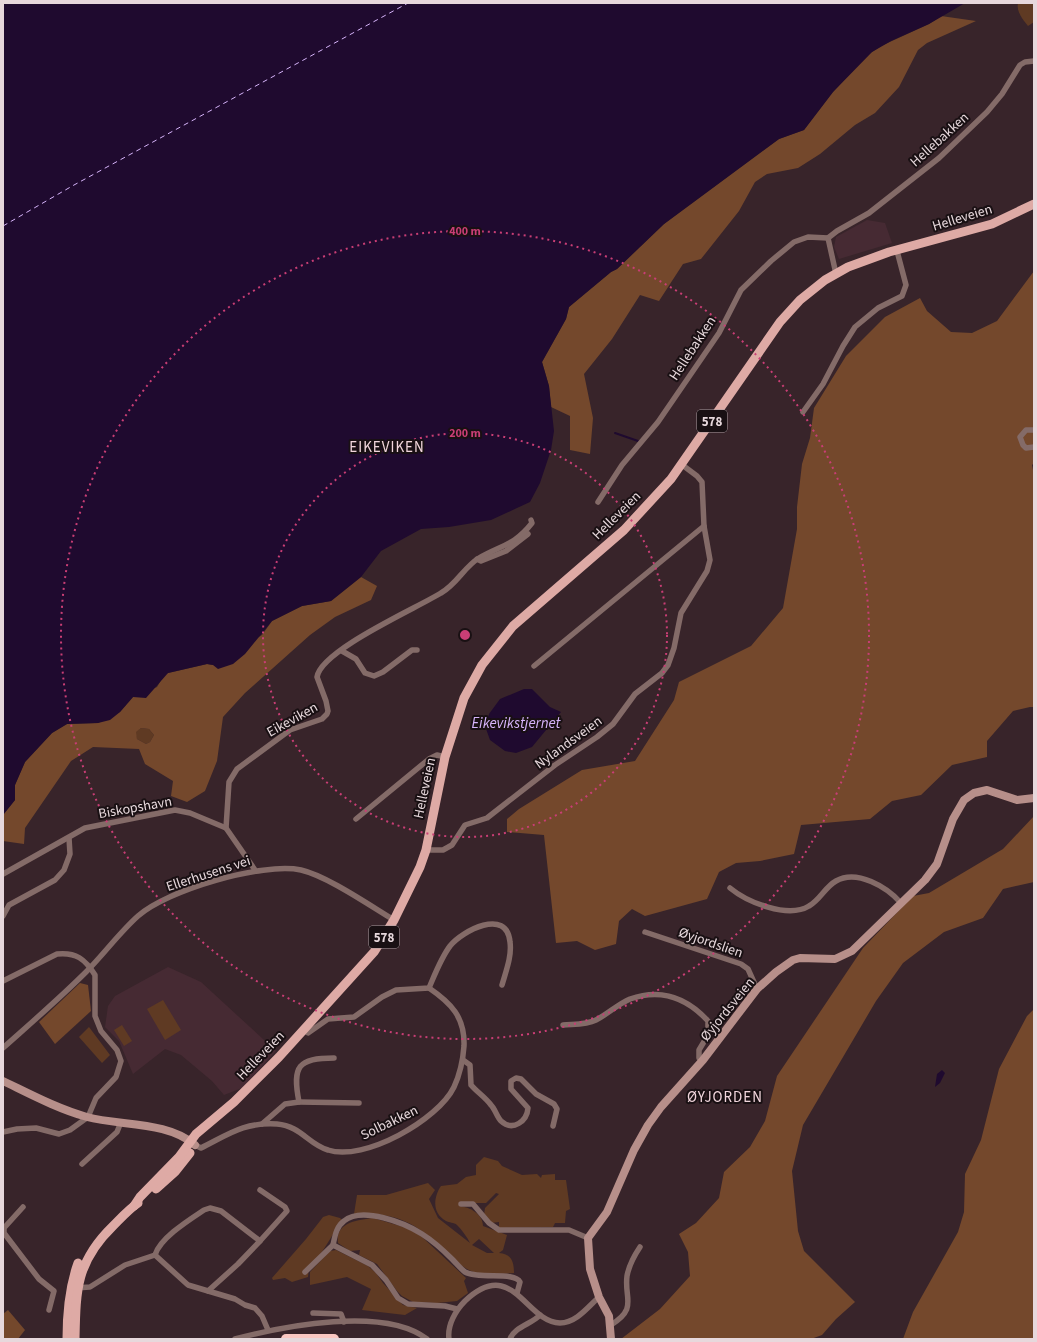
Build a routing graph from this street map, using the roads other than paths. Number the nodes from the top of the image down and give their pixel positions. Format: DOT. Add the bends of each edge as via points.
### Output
graph roads {
  1 [pos="1034,61"];
  2 [pos="1034,204"];
  3 [pos="828,238"];
  4 [pos="897,251"];
  5 [pos="836,274"];
  6 [pos="803,412"];
  7 [pos="1034,430"];
  8 [pos="1034,447"];
  9 [pos="681,464"];
  10 [pos="598,502"];
  11 [pos="531,520"];
  12 [pos="704,526"];
  13 [pos="528,534"];
  14 [pos="477,560"];
  15 [pos="342,650"];
  16 [pos="417,650"];
  17 [pos="534,666"];
  18 [pos="445,756"];
  19 [pos="1034,798"];
  20 [pos="356,819"];
  21 [pos="226,828"];
  22 [pos="69,838"];
  23 [pos="426,850"];
  24 [pos="255,870"];
  25 [pos="3,874"];
  26 [pos="730,888"];
  27 [pos="901,903"];
  28 [pos="3,916"];
  29 [pos="394,920"];
  30 [pos="645,932"];
  31 [pos="88,969"];
  32 [pos="3,981"];
  33 [pos="502,985"];
  34 [pos="429,988"];
  35 [pos="756,990"];
  36 [pos="563,1025"];
  37 [pos="303,1030"];
  38 [pos="3,1048"];
  39 [pos="334,1058"];
  40 [pos="463,1060"];
  41 [pos="703,1060"];
  42 [pos="3,1081"];
  43 [pos="299,1102"];
  44 [pos="359,1103"];
  45 [pos="88,1118"];
  46 [pos="121,1122"];
  47 [pos="262,1124"];
  48 [pos="552,1126"];
  49 [pos="3,1132"];
  50 [pos="193,1144"];
  51 [pos="82,1164"];
  52 [pos="260,1190"];
  53 [pos="461,1204"];
  54 [pos="23,1207"];
  55 [pos="588,1238"];
  56 [pos="260,1241"];
  57 [pos="332,1245"];
  58 [pos="640,1247"];
  59 [pos="155,1255"];
  60 [pos="305,1272"];
  61 [pos="74,1288"];
  62 [pos="208,1291"];
  63 [pos="517,1293"];
  64 [pos="599,1297"];
  65 [pos="49,1310"];
  66 [pos="457,1310"];
  67 [pos="313,1313"];
  68 [pos="540,1315"];
  69 [pos="344,1322"];
  70 [pos="611,1325"];
  71 [pos="268,1330"];
  72 [pos="67,1339"];
  73 [pos="75,1339"];
  74 [pos="235,1339"];
  75 [pos="286,1339"];
  76 [pos="334,1339"];
  77 [pos="427,1339"];
  78 [pos="449,1339"];
  79 [pos="510,1339"];
  80 [pos="611,1339"];
  1 -- 3 [label="street, Hellebakken" via="1020,65 987,112 939,158 869,213 837,230"];
  2 -- 4 [label="main road, Helleveien / 578" via="992,224"];
  3 -- 5 [label="street"];
  3 -- 10 [label="street, Hellebakken" via="808,237 794,242 741,290 719,333 658,422 622,465"];
  4 -- 5 [label="main road, Helleveien / 578" via="848,267"];
  4 -- 6 [label="street" via="906,285 902,296 878,308 855,327 823,384"];
  5 -- 9 [label="main road, Helleveien / 578" via="800,300 780,322"];
  7 -- 8 [label="street" via="1026,430 1020,441 1026,448"];
  9 -- 12 [label="street, Nylandsveien" via="702,482"];
  9 -- 18 [label="main road, Helleveien / 578" via="624,530 536,604 512,626 492,650 464,698"];
  11 -- 14 [label="street, Eikeviken" via="532,523 512,543"];
  12 -- 17 [label="street"];
  12 -- 23 [label="street, Nylandsveien" via="710,555 709,566 681,613 674,648 665,670 635,694 620,716 606,730 555,765 487,818 465,826 448,848"];
  13 -- 14 [label="street" via="506,551 481,561"];
  14 -- 15 [label="street, Eikeviken" via="451,587"];
  15 -- 16 [label="street" via="356,659 365,673 374,676 412,650"];
  15 -- 21 [label="street, Eikeviken" via="326,661 318,673 318,681 328,711 326,716 290,730 257,753 232,775 228,790"];
  18 -- 20 [label="street" via="438,755 429,759"];
  18 -- 23 [label="main road, Helleveien / 578"];
  19 -- 27 [label="street, Øyjordsveien" via="1017,800 987,790 974,793 964,800 953,819 937,864 925,880"];
  21 -- 22 [label="street, Biskopshavn" via="190,813 175,810 86,828"];
  21 -- 24 [label="street"];
  22 -- 25 [label="street, Biskopshavn"];
  22 -- 28 [label="street" via="70,854 64,870 54,880 9,905"];
  23 -- 29 [label="main road, Helleveien / 578"];
  24 -- 29 [label="street, Ellerhusens vei" via="302,870 326,880"];
  24 -- 31 [label="street, Ellerhusens vei" via="169,897 138,916"];
  26 -- 27 [label="street" via="740,896 790,912 812,904 836,881 847,877 865,879 878,885"];
  27 -- 35 [label="street, Øyjordsveien" via="852,952 836,959 793,960"];
  29 -- 37 [label="main road, Helleveien / 578" via="374,952"];
  30 -- 35 [label="street, Øyjordslien" via="741,964 748,969"];
  31 -- 32 [label="street" via="79,956 57,954"];
  31 -- 38 [label="street, Ellerhusens vei"];
  31 -- 45 [label="street" via="95,975 95,1016 101,1031 117,1050 120,1061 119,1072 96,1098"];
  33 -- 34 [label="street" via="510,941 506,931 492,924 480,925 465,932 450,946"];
  34 -- 37 [label="street" via="396,990 354,1017 328,1019 308,1033"];
  34 -- 40 [label="street, Solbakken" via="448,1000 456,1012 462,1026"];
  35 -- 41 [label="street, Øyjordsveien"];
  36 -- 41 [label="street" via="596,1020 630,999 656,995 671,996 684,1000 708,1021 708,1035 699,1050 699,1058"];
  37 -- 50 [label="main road, Helleveien / 578" via="234,1102 199,1131"];
  39 -- 43 [label="street" via="309,1059 300,1067 297,1074"];
  40 -- 47 [label="street, Solbakken" via="454,1087 428,1117 364,1149 354,1152 327,1150 297,1129"];
  40 -- 48 [label="street" via="470,1065 471,1085 492,1105 501,1121 508,1125 516,1125 524,1121 528,1115 528,1108 511,1089 511,1081 516,1078 554,1104 557,1110"];
  41 -- 55 [label="street, Øyjordsveien" via="648,1125 634,1150 607,1212"];
  42 -- 45 [label="street" via="62,1109"];
  43 -- 44 [label="street, Solbakken"];
  43 -- 47 [label="street, Solbakken" via="285,1104"];
  45 -- 46 [label="street"];
  45 -- 49 [label="street" via="59,1134 36,1128"];
  46 -- 50 [label="street" via="158,1129"];
  46 -- 51 [label="street" via="117,1132"];
  47 -- 50 [label="street, Solbakken" via="225,1134 201,1148"];
  50 -- 61 [label="main road, Helleveien / 578" via="79,1261"];
  52 -- 56 [label="street" via="287,1211"];
  53 -- 55 [label="street" via="473,1204 489,1223 499,1230 569,1230"];
  54 -- 65 [label="street" via="4,1228 4,1233 38,1279 54,1290"];
  55 -- 64 [label="street" via="590,1269"];
  56 -- 59 [label="street" via="221,1211 210,1208 194,1216 168,1237"];
  56 -- 62 [label="street"];
  57 -- 60 [label="street"];
  57 -- 63 [label="street" via="336,1231 345,1220 359,1216 397,1220 422,1234 465,1272 487,1277 517,1278 520,1282"];
  57 -- 66 [label="street" via="372,1265 398,1298 408,1304 445,1306"];
  58 -- 70 [label="street" via="628,1270 628,1306 620,1320"];
  59 -- 61 [label="street" via="125,1265 90,1287"];
  59 -- 62 [label="street" via="188,1286"];
  61 -- 72 [label="main road, Helleveien / 578" via="68,1304"];
  61 -- 73 [label="main road, Helleveien / 578"];
  62 -- 71 [label="street" via="254,1308 262,1316"];
  63 -- 66 [label="street" via="501,1287 489,1288 473,1295"];
  63 -- 68 [label="street"];
  64 -- 68 [label="street" via="568,1322 552,1322"];
  64 -- 70 [label="street"];
  66 -- 78 [label="street"];
  67 -- 69 [label="street" via="341,1314"];
  68 -- 79 [label="street" via="514,1333"];
  69 -- 71 [label="street"];
  69 -- 77 [label="street" via="406,1327"];
  70 -- 80 [label="street"];
  71 -- 74 [label="street"];
  75 -- 76 [label="highway"];
}
